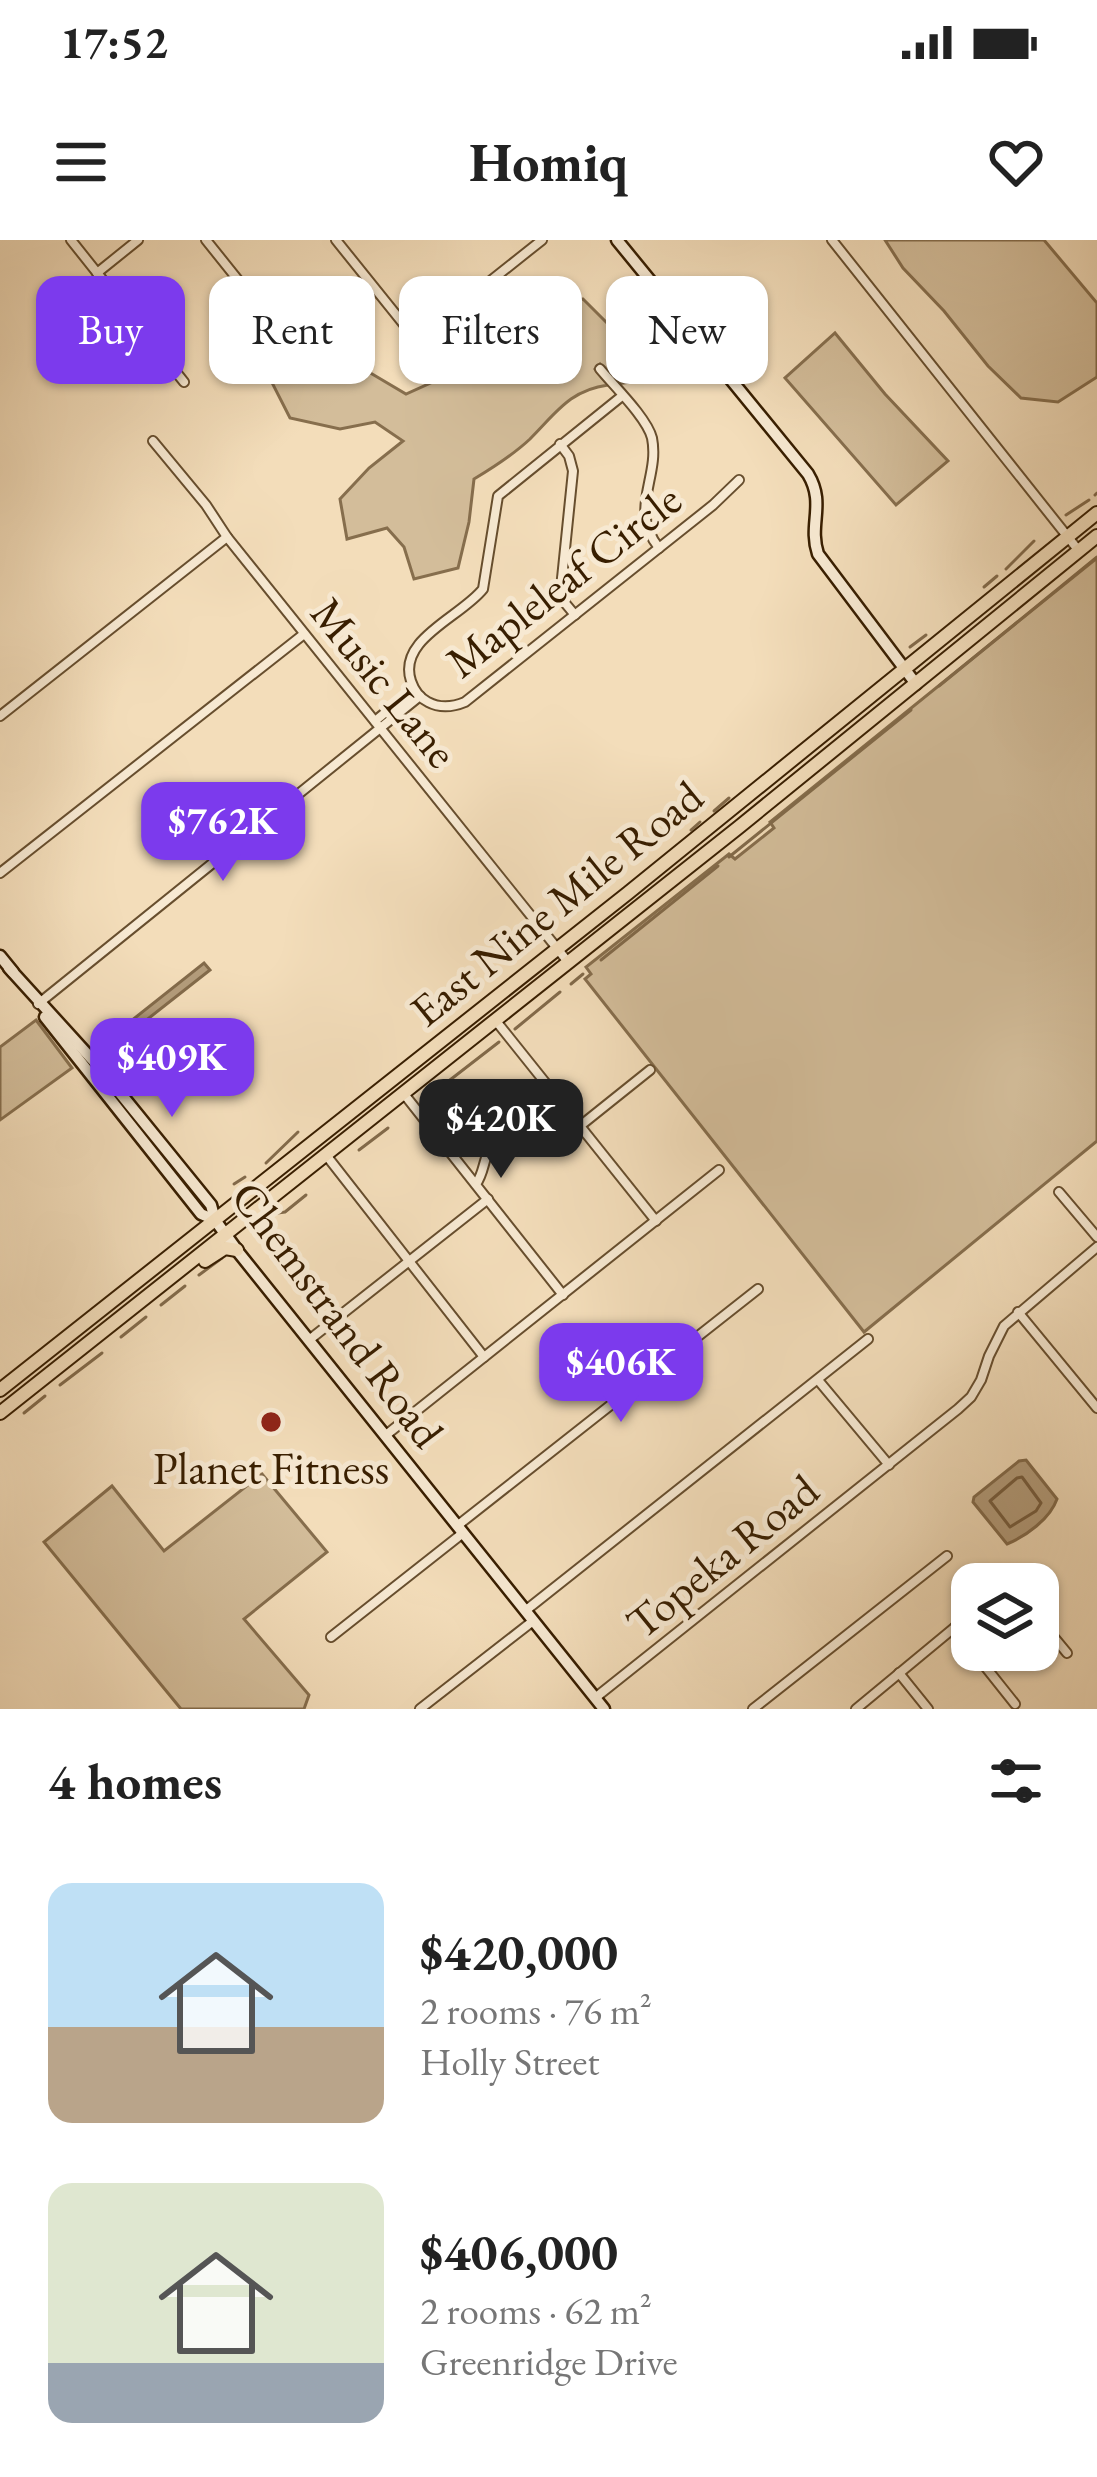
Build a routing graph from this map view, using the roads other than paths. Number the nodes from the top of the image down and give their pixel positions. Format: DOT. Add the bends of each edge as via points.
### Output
graph roads {
  1 [pos="70,240"];
  2 [pos="138,240"];
  3 [pos="206,240"];
  4 [pos="336,240"];
  5 [pos="542,240"];
  6 [pos="617,240"];
  7 [pos="832,240"];
  8 [pos="97,272"];
  9 [pos="100,276"];
  10 [pos="235,276"];
  11 [pos="600,369"];
  12 [pos="622,396"];
  13 [pos="153,441"];
  14 [pos="560,444"];
  15 [pos="739,480"];
  16 [pos="1097,511"];
  17 [pos="1066,535"];
  18 [pos="1097,536"];
  19 [pos="226,537"];
  20 [pos="658,548"];
  21 [pos="1079,551"];
  22 [pos="1022,574"];
  23 [pos="575,615"];
  24 [pos="304,634"];
  25 [pos="902,663"];
  26 [pos="919,688"];
  27 [pos="417,693"];
  28 [pos="0,715"];
  29 [pos="378,725"];
  30 [pos="762,808"];
  31 [pos="727,813"];
  32 [pos="0,873"];
  33 [pos="663,888"];
  34 [pos="628,893"];
  35 [pos="547,937"];
  36 [pos="557,949"];
  37 [pos="0,956"];
  38 [pos="568,963"];
  39 [pos="534,968"];
  40 [pos="38,1003"];
  41 [pos="496,1021"];
  42 [pos="442,1030"];
  43 [pos="435,1046"];
  44 [pos="423,1056"];
  45 [pos="650,1070"];
  46 [pos="404,1094"];
  47 [pos="565,1107"];
  48 [pos="350,1113"];
  49 [pos="580,1126"];
  50 [pos="326,1155"];
  51 [pos="719,1170"];
  52 [pos="476,1184"];
  53 [pos="1059,1192"];
  54 [pos="488,1199"];
  55 [pos="209,1213"];
  56 [pos="656,1221"];
  57 [pos="226,1234"];
  58 [pos="1097,1237"];
  59 [pos="1097,1247"];
  60 [pos="237,1250"];
  61 [pos="164,1260"];
  62 [pos="409,1261"];
  63 [pos="758,1289"];
  64 [pos="563,1294"];
  65 [pos="1018,1312"];
  66 [pos="125,1314"];
  67 [pos="80,1326"];
  68 [pos="99,1327"];
  69 [pos="309,1340"];
  70 [pos="868,1340"];
  71 [pos="484,1357"];
  72 [pos="38,1376"];
  73 [pos="818,1379"];
  74 [pos="4,1393"];
  75 [pos="1097,1408"];
  76 [pos="384,1436"];
  77 [pos="889,1466"];
  78 [pos="460,1530"];
  79 [pos="947,1556"];
  80 [pos="529,1616"];
  81 [pos="951,1630"];
  82 [pos="331,1637"];
  83 [pos="1059,1644"];
  84 [pos="1066,1653"];
  85 [pos="989,1671"];
  86 [pos="899,1673"];
  87 [pos="437,1696"];
  88 [pos="599,1704"];
  89 [pos="1015,1704"];
  90 [pos="420,1709"];
  91 [pos="448,1709"];
  92 [pos="753,1709"];
  93 [pos="856,1709"];
  94 [pos="928,1709"];
  1 -- 8 [label="street"];
  2 -- 8 [label="street"];
  3 -- 10 [label="street"];
  4 -- 5 [label="street" via="406,327 419,332"];
  6 -- 25 [label="street" via="808,474 818,499 818,554"];
  7 -- 17 [label="street"];
  8 -- 9 [label="street"];
  11 -- 12 [label="street"];
  12 -- 14 [label="street, Mapleleaf Circle"];
  12 -- 20 [label="street" via="652,437 644,522"];
  13 -- 19 [label="street, Music Lane"];
  14 -- 23 [label="street" via="573,471 561,588"];
  14 -- 27 [label="street, Mapleleaf Circle" via="498,496 483,590 414,649 408,669"];
  15 -- 20 [label="street, Mapleleaf Circle"];
  16 -- 17 [label="main road"];
  17 -- 21 [label="street"];
  17 -- 22 [label="main road, East Nine Mile Road"];
  17 -- 25 [label="main road"];
  18 -- 21 [label="main road, East Nine Mile Road"];
  19 -- 24 [label="street, Music Lane"];
  19 -- 28 [label="street"];
  20 -- 23 [label="street, Mapleleaf Circle"];
  21 -- 26 [label="main road, East Nine Mile Road"];
  22 -- 25 [label="main road, East Nine Mile Road"];
  22 -- 26 [label="main road" via="918,668"];
  23 -- 27 [label="street, Mapleleaf Circle" via="465,702 442,706"];
  24 -- 29 [label="street, Music Lane"];
  24 -- 32 [label="street"];
  25 -- 26 [label="street"];
  25 -- 30 [label="main road" via="900,689"];
  25 -- 31 [label="main road, East Nine Mile Road"];
  26 -- 30 [label="main road, East Nine Mile Road"];
  27 -- 29 [label="street"];
  29 -- 35 [label="street, Music Lane"];
  29 -- 40 [label="street"];
  30 -- 33 [label="main road, East Nine Mile Road"];
  31 -- 33 [label="main road" via="730,828"];
  31 -- 34 [label="main road, East Nine Mile Road"];
  33 -- 38 [label="main road, East Nine Mile Road"];
  34 -- 35 [label="main road" via="563,938"];
  34 -- 36 [label="main road, East Nine Mile Road"];
  35 -- 36 [label="street, Music Lane"];
  36 -- 38 [label="street, Music Lane"];
  36 -- 39 [label="main road, East Nine Mile Road"];
  36 -- 41 [label="main road" via="553,968"];
  37 -- 40 [label="street, Chemstrand Road"];
  38 -- 41 [label="main road, East Nine Mile Road"];
  39 -- 42 [label="main road"];
  39 -- 43 [label="main road, East Nine Mile Road"];
  40 -- 55 [label="street, Chemstrand Road" via="99,1067"];
  41 -- 46 [label="main road, East Nine Mile Road"];
  41 -- 47 [label="street"];
  43 -- 44 [label="main road, East Nine Mile Road"];
  43 -- 46 [label="main road" via="408,1076"];
  44 -- 48 [label="main road, East Nine Mile Road"];
  44 -- 55 [label="main road"];
  45 -- 49 [label="street"];
  46 -- 50 [label="main road, East Nine Mile Road"];
  46 -- 52 [label="street"];
  47 -- 49 [label="street"];
  47 -- 52 [label="street" via="500,1134"];
  48 -- 55 [label="main road, East Nine Mile Road"];
  48 -- 57 [label="main road" via="230,1216"];
  49 -- 56 [label="street"];
  50 -- 57 [label="main road, East Nine Mile Road"];
  50 -- 62 [label="street"];
  51 -- 56 [label="street"];
  52 -- 54 [label="street"];
  53 -- 58 [label="street"];
  54 -- 62 [label="street"];
  54 -- 64 [label="street"];
  55 -- 57 [label="street, Chemstrand Road"];
  55 -- 61 [label="main road, East Nine Mile Road"];
  55 -- 68 [label="main road" via="215,1234"];
  56 -- 64 [label="street"];
  57 -- 60 [label="street, Chemstrand Road"];
  57 -- 66 [label="main road, East Nine Mile Road"];
  59 -- 65 [label="street, Topeka Road"];
  60 -- 66 [label="main road" via="216,1252 152,1304"];
  60 -- 69 [label="street, Chemstrand Road"];
  61 -- 67 [label="main road, East Nine Mile Road"];
  61 -- 68 [label="main road"];
  62 -- 69 [label="street"];
  62 -- 71 [label="street"];
  63 -- 78 [label="street"];
  64 -- 71 [label="street"];
  65 -- 75 [label="street"];
  65 -- 77 [label="street, Topeka Road" via="970,1397"];
  66 -- 74 [label="main road, East Nine Mile Road"];
  67 -- 72 [label="main road"];
  67 -- 74 [label="main road, East Nine Mile Road"];
  68 -- 72 [label="main road"];
  69 -- 76 [label="street, Chemstrand Road"];
  70 -- 73 [label="street"];
  71 -- 76 [label="street"];
  72 -- 74 [label="main road"];
  73 -- 77 [label="street"];
  73 -- 80 [label="street"];
  76 -- 78 [label="street, Chemstrand Road"];
  77 -- 88 [label="street, Topeka Road"];
  78 -- 80 [label="street, Chemstrand Road"];
  78 -- 82 [label="street"];
  79 -- 92 [label="street"];
  80 -- 87 [label="street"];
  80 -- 88 [label="street, Chemstrand Road"];
  81 -- 86 [label="street"];
  83 -- 84 [label="street"];
  85 -- 89 [label="street"];
  86 -- 93 [label="street"];
  86 -- 94 [label="street"];
  87 -- 90 [label="street"];
  87 -- 91 [label="street"];
}
